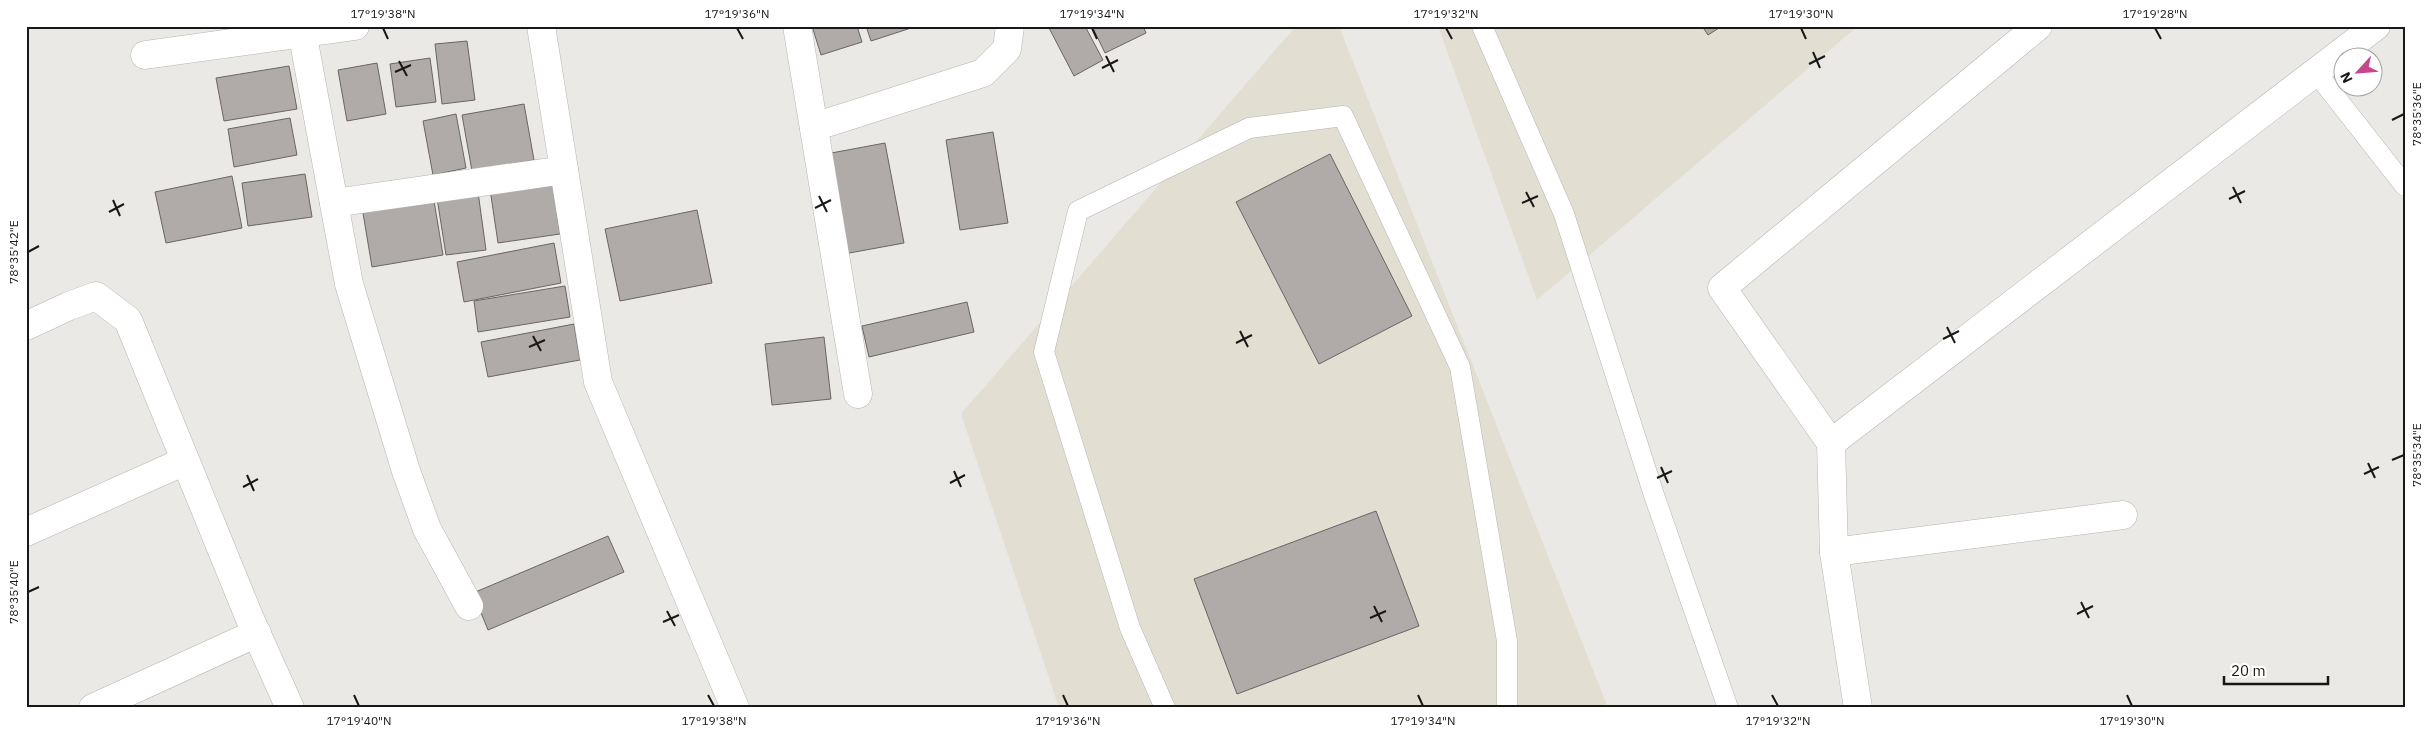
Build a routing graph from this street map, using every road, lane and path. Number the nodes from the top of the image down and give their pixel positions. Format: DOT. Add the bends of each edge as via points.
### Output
graph roads {
  1 [pos="355,26"];
  2 [pos="541,26"];
  3 [pos="798,26"];
  4 [pos="1010,26"];
  5 [pos="1482,26"];
  6 [pos="2038,26"];
  7 [pos="2376,26"];
  8 [pos="301,30"];
  9 [pos="146,55"];
  10 [pos="2315,71"];
  11 [pos="814,126"];
  12 [pos="564,170"];
  13 [pos="2405,186"];
  14 [pos="334,203"];
  15 [pos="26,326"];
  16 [pos="858,394"];
  17 [pos="1831,443"];
  18 [pos="185,461"];
  19 [pos="2123,515"];
  20 [pos="26,532"];
  21 [pos="1834,552"];
  22 [pos="469,606"];
  23 [pos="256,633"];
  24 [pos="93,708"];
  25 [pos="290,708"];
  26 [pos="735,708"];
  27 [pos="1166,708"];
  28 [pos="1507,708"];
  29 [pos="1728,708"];
  30 [pos="1858,708"];
  1 -- 8 [label="street"];
  2 -- 12 [label="street"];
  3 -- 11 [label="street"];
  4 -- 11 [label="street" via="1007,49 983,73"];
  5 -- 29 [label="lane" via="1564,214 1654,495"];
  6 -- 17 [label="street" via="1722,288"];
  7 -- 10 [label="street"];
  8 -- 9 [label="street"];
  8 -- 14 [label="street"];
  10 -- 13 [label="lane"];
  10 -- 17 [label="street"];
  11 -- 16 [label="street"];
  12 -- 14 [label="street"];
  12 -- 26 [label="street" via="598,382"];
  14 -- 22 [label="street" via="349,284 406,471 427,529"];
  15 -- 18 [label="street" via="96,296 128,320"];
  17 -- 21 [label="street"];
  18 -- 20 [label="street"];
  18 -- 23 [label="street"];
  19 -- 21 [label="street"];
  21 -- 30 [label="street"];
  23 -- 24 [label="street"];
  23 -- 25 [label="street"];
  27 -- 28 [label="lane" via="1130,628 1044,352 1078,211 1249,128 1343,116 1460,367 1506,641"];
}
